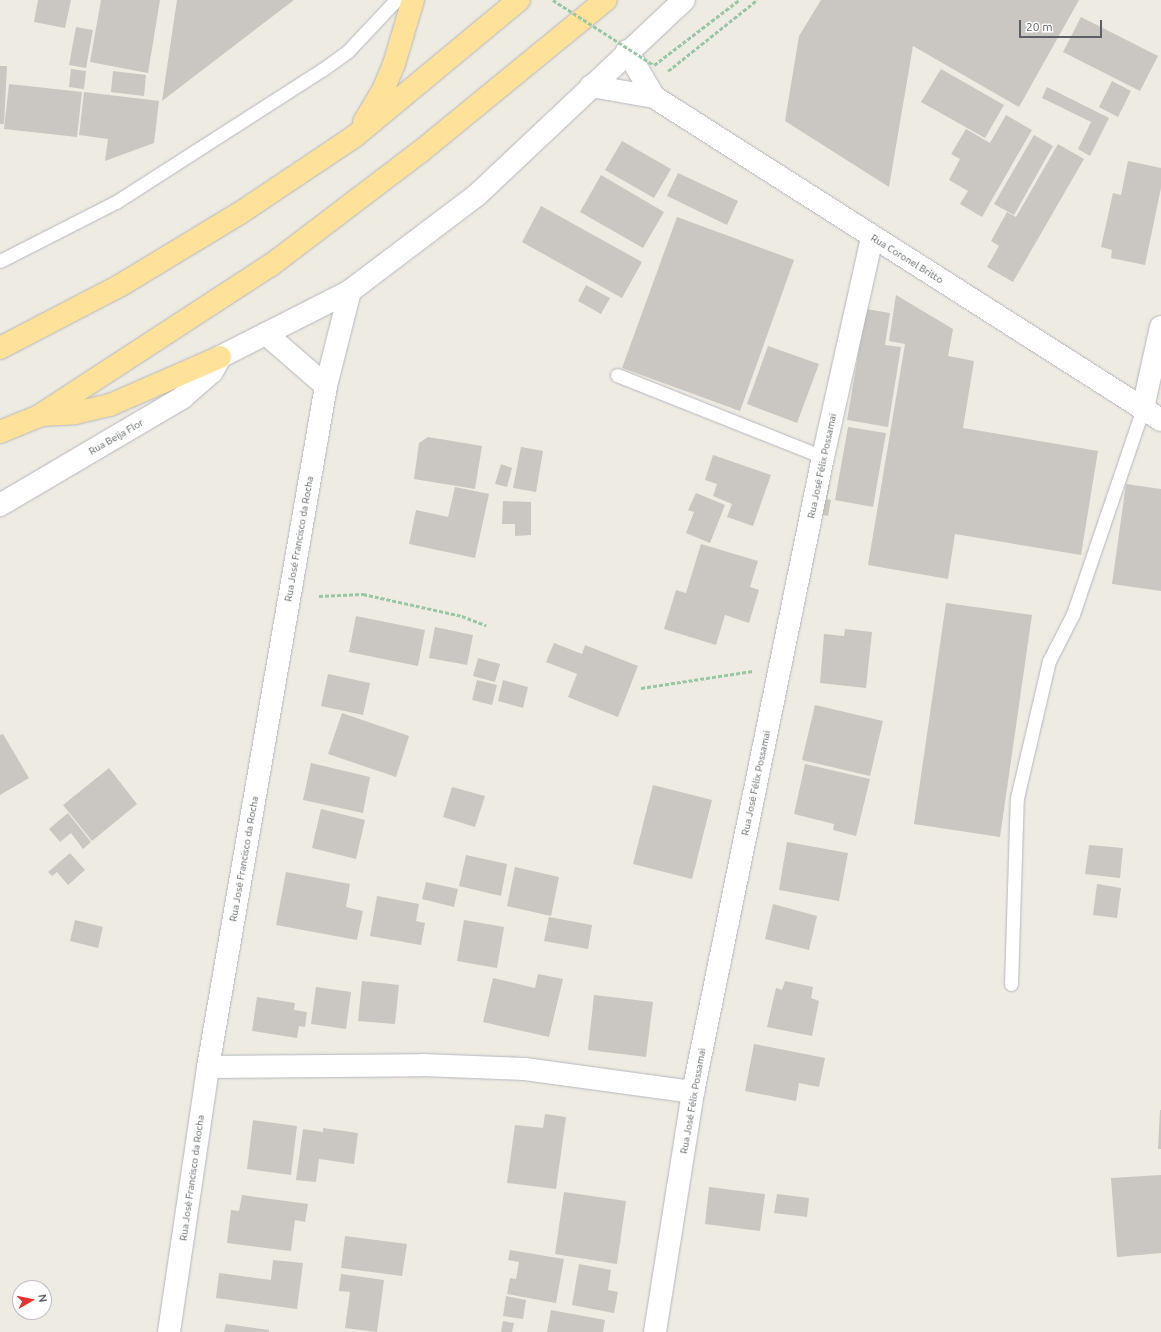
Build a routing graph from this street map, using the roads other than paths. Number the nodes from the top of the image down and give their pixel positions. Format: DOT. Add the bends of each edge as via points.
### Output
graph roads {
  1 [pos="396,0"];
  2 [pos="413,0"];
  3 [pos="519,0"];
  4 [pos="606,0"];
  5 [pos="684,0"];
  6 [pos="628,51"];
  7 [pos="591,86"];
  8 [pos="654,97"];
  9 [pos="355,136"];
  10 [pos="872,237"];
  11 [pos="0,260"];
  12 [pos="350,291"];
  13 [pos="1161,327"];
  14 [pos="266,334"];
  15 [pos="0,348"];
  16 [pos="220,357"];
  17 [pos="617,375"];
  18 [pos="326,386"];
  19 [pos="1152,414"];
  20 [pos="39,416"];
  21 [pos="0,432"];
  22 [pos="823,457"];
  23 [pos="0,504"];
  24 [pos="1011,984"];
  25 [pos="208,1067"];
  26 [pos="693,1092"];
  27 [pos="169,1332"];
  28 [pos="655,1332"];
  1 -- 11 [label="lane" via="348,51 322,70 116,202"];
  2 -- 9 [label="highway" via="401,44 383,90"];
  3 -- 9 [label="highway"];
  4 -- 20 [label="highway" via="420,152 271,265"];
  5 -- 6 [label="street"];
  6 -- 7 [label="street"];
  6 -- 8 [label="street, Rua Coronel Britto"];
  7 -- 8 [label="street, Rua Coronel Britto"];
  7 -- 12 [label="street" via="477,195"];
  8 -- 10 [label="street, Rua Coronel Britto"];
  9 -- 15 [label="highway" via="240,213 121,285"];
  10 -- 19 [label="street, Rua Coronel Britto"];
  10 -- 22 [label="street, Rua José Félix Possamai"];
  12 -- 14 [label="street"];
  12 -- 18 [label="street, Rua José Francisco da Rocha"];
  13 -- 19 [label="street"];
  14 -- 16 [label="street"];
  14 -- 18 [label="street"];
  16 -- 20 [label="highway" via="110,405 75,413"];
  16 -- 23 [label="street, Rua Beija Flor" via="212,372 183,397"];
  17 -- 22 [label="lane"];
  18 -- 25 [label="street, Rua José Francisco da Rocha"];
  19 -- 24 [label="lane" via="1073,614 1047,669 1017,798"];
  20 -- 21 [label="highway"];
  22 -- 26 [label="street, Rua José Félix Possamai"];
  25 -- 26 [label="street" via="422,1065 525,1069"];
  25 -- 27 [label="street, Rua José Francisco da Rocha"];
  26 -- 28 [label="street, Rua José Félix Possamai"];
}
